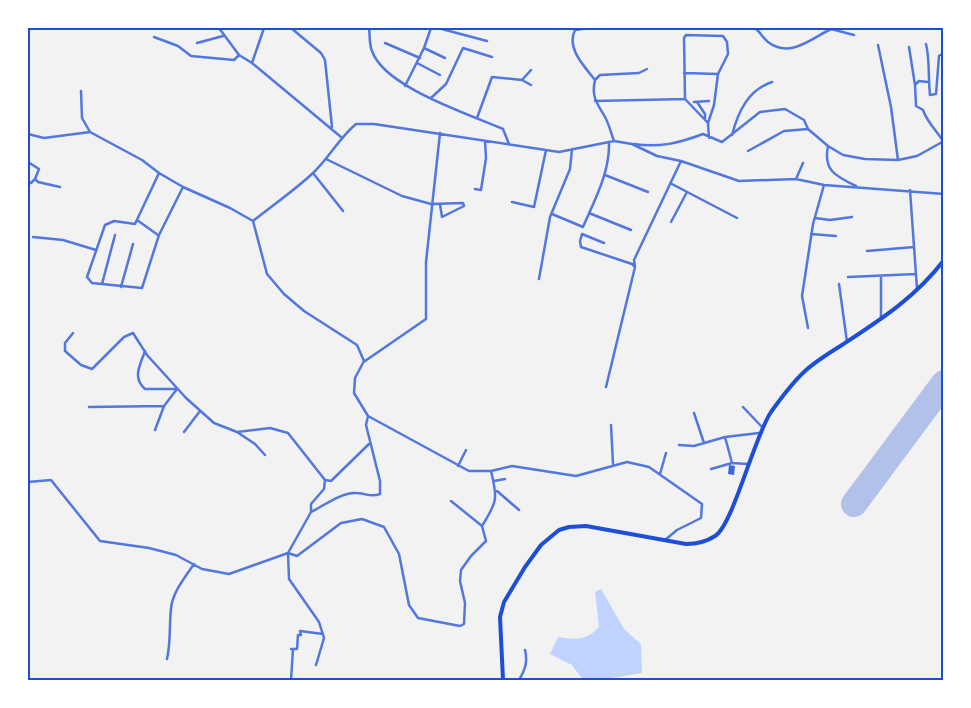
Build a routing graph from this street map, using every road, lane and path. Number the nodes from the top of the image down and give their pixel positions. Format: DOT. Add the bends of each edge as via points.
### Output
graph roads {
  1 [pos="219,28"];
  2 [pos="264,28"];
  3 [pos="291,28"];
  4 [pos="369,28"];
  5 [pos="431,28"];
  6 [pos="438,28"];
  7 [pos="446,28"];
  8 [pos="590,28"];
  9 [pos="755,28"];
  10 [pos="854,35"];
  11 [pos="223,36"];
  12 [pos="154,38"];
  13 [pos="488,41"];
  14 [pos="197,42"];
  15 [pos="385,43"];
  16 [pos="926,44"];
  17 [pos="878,46"];
  18 [pos="944,46"];
  19 [pos="909,47"];
  20 [pos="424,48"];
  21 [pos="240,55"];
  22 [pos="492,57"];
  23 [pos="420,58"];
  24 [pos="445,58"];
  25 [pos="252,63"];
  26 [pos="417,63"];
  27 [pos="647,69"];
  28 [pos="531,70"];
  29 [pos="684,73"];
  30 [pos="718,74"];
  31 [pos="440,75"];
  32 [pos="522,80"];
  33 [pos="595,80"];
  34 [pos="772,82"];
  35 [pos="928,82"];
  36 [pos="915,85"];
  37 [pos="404,86"];
  38 [pos="531,86"];
  39 [pos="81,91"];
  40 [pos="431,98"];
  41 [pos="685,99"];
  42 [pos="594,101"];
  43 [pos="709,101"];
  44 [pos="478,118"];
  45 [pos="705,119"];
  46 [pos="708,122"];
  47 [pos="332,129"];
  48 [pos="808,129"];
  49 [pos="90,132"];
  50 [pos="28,134"];
  51 [pos="440,134"];
  52 [pos="341,136"];
  53 [pos="731,136"];
  54 [pos="709,138"];
  55 [pos="485,141"];
  56 [pos="614,141"];
  57 [pos="943,141"];
  58 [pos="609,142"];
  59 [pos="509,144"];
  60 [pos="632,144"];
  61 [pos="828,146"];
  62 [pos="572,149"];
  63 [pos="546,150"];
  64 [pos="748,151"];
  65 [pos="326,159"];
  66 [pos="898,160"];
  67 [pos="681,161"];
  68 [pos="28,162"];
  69 [pos="803,163"];
  70 [pos="159,173"];
  71 [pos="313,174"];
  72 [pos="605,175"];
  73 [pos="34,179"];
  74 [pos="796,179"];
  75 [pos="28,182"];
  76 [pos="670,183"];
  77 [pos="824,185"];
  78 [pos="60,187"];
  79 [pos="183,187"];
  80 [pos="858,187"];
  81 [pos="475,189"];
  82 [pos="910,190"];
  83 [pos="648,192"];
  84 [pos="688,192"];
  85 [pos="944,194"];
  86 [pos="512,202"];
  87 [pos="431,204"];
  88 [pos="440,204"];
  89 [pos="342,211"];
  90 [pos="589,213"];
  91 [pos="552,214"];
  92 [pos="852,217"];
  93 [pos="737,218"];
  94 [pos="815,218"];
  95 [pos="137,220"];
  96 [pos="253,221"];
  97 [pos="671,222"];
  98 [pos="631,230"];
  99 [pos="811,234"];
  100 [pos="115,235"];
  101 [pos="159,235"];
  102 [pos="836,236"];
  103 [pos="33,237"];
  104 [pos="604,243"];
  105 [pos="133,244"];
  106 [pos="914,248"];
  107 [pos="96,250"];
  108 [pos="867,251"];
  109 [pos="944,260"];
  110 [pos="635,268"];
  111 [pos="916,274"];
  112 [pos="881,276"];
  113 [pos="848,277"];
  114 [pos="539,279"];
  115 [pos="102,284"];
  116 [pos="839,284"];
  117 [pos="120,287"];
  118 [pos="917,292"];
  119 [pos="881,318"];
  120 [pos="808,328"];
  121 [pos="73,333"];
  122 [pos="847,342"];
  123 [pos="145,351"];
  124 [pos="364,361"];
  125 [pos="606,387"];
  126 [pos="177,389"];
  127 [pos="164,406"];
  128 [pos="743,407"];
  129 [pos="90,408"];
  130 [pos="200,411"];
  131 [pos="694,413"];
  132 [pos="368,416"];
  133 [pos="611,425"];
  134 [pos="762,427"];
  135 [pos="155,430"];
  136 [pos="184,432"];
  137 [pos="237,432"];
  138 [pos="759,433"];
  139 [pos="725,437"];
  140 [pos="704,443"];
  141 [pos="369,444"];
  142 [pos="679,445"];
  143 [pos="466,450"];
  144 [pos="666,453"];
  145 [pos="265,455"];
  146 [pos="732,463"];
  147 [pos="613,464"];
  148 [pos="748,464"];
  149 [pos="458,466"];
  150 [pos="711,469"];
  151 [pos="491,471"];
  152 [pos="660,474"];
  153 [pos="505,479"];
  154 [pos="325,480"];
  155 [pos="494,481"];
  156 [pos="28,482"];
  157 [pos="496,490"];
  158 [pos="451,501"];
  159 [pos="519,510"];
  160 [pos="311,512"];
  161 [pos="482,526"];
  162 [pos="664,541"];
  163 [pos="288,553"];
  164 [pos="194,564"];
  165 [pos="323,634"];
  166 [pos="525,650"];
  167 [pos="167,659"];
  168 [pos="316,665"];
  169 [pos="291,680"];
  170 [pos="502,680"];
  171 [pos="519,680"];
  1 -- 11 [label="street"];
  2 -- 25 [label="street"];
  3 -- 47 [label="street" via="325,60"];
  4 -- 37 [label="street" via="372,51"];
  5 -- 20 [label="street"];
  6 -- 7 [label="street"];
  7 -- 13 [label="street"];
  8 -- 33 [label="street" via="575,30 572,46"];
  9 -- 10 [label="street" via="769,43 791,49 808,44 831,29"];
  11 -- 14 [label="street"];
  11 -- 21 [label="street"];
  12 -- 21 [label="street" via="178,46 191,56 234,60"];
  15 -- 23 [label="street"];
  16 -- 35 [label="street"];
  17 -- 66 [label="street"];
  18 -- 35 [label="street" via="938,56 936,94 930,95"];
  19 -- 36 [label="street"];
  20 -- 23 [label="street"];
  20 -- 24 [label="street"];
  21 -- 25 [label="street"];
  22 -- 40 [label="street" via="464,48 446,84"];
  23 -- 26 [label="street"];
  25 -- 47 [label="street"];
  26 -- 31 [label="street"];
  26 -- 37 [label="street"];
  27 -- 33 [label="street" via="639,73 600,75"];
  28 -- 32 [label="street"];
  29 -- 30 [label="street"];
  29 -- 30 [label="street" via="686,35 723,36 728,54"];
  29 -- 41 [label="street"];
  30 -- 46 [label="street"];
  32 -- 38 [label="street"];
  32 -- 44 [label="street" via="492,77"];
  33 -- 42 [label="street"];
  34 -- 53 [label="street" via="761,86 739,110"];
  35 -- 36 [label="street" via="919,81"];
  36 -- 57 [label="street" via="916,106 923,110 927,121"];
  37 -- 40 [label="street"];
  39 -- 49 [label="street" via="82,118"];
  40 -- 44 [label="street"];
  41 -- 42 [label="street"];
  41 -- 45 [label="street"];
  42 -- 56 [label="street" via="606,118"];
  43 -- 45 [label="street" via="695,102 705,114"];
  44 -- 59 [label="street" via="502,129"];
  45 -- 46 [label="street"];
  46 -- 54 [label="street"];
  47 -- 52 [label="street"];
  48 -- 53 [label="street" via="804,120 785,109 760,112"];
  48 -- 61 [label="street"];
  48 -- 64 [label="street" via="784,131"];
  49 -- 50 [label="street" via="44,138"];
  49 -- 70 [label="street"];
  51 -- 52 [label="street" via="356,124"];
  51 -- 55 [label="street"];
  51 -- 87 [label="street"];
  52 -- 65 [label="street"];
  53 -- 54 [label="street" via="722,142"];
  54 -- 60 [label="street" via="702,134 676,144"];
  55 -- 59 [label="street"];
  55 -- 81 [label="street" via="481,190"];
  56 -- 58 [label="street"];
  56 -- 60 [label="street"];
  57 -- 66 [label="street" via="917,156"];
  58 -- 62 [label="street"];
  58 -- 72 [label="street" via="610,159"];
  59 -- 63 [label="street"];
  60 -- 67 [label="street" via="657,156"];
  61 -- 66 [label="street" via="843,155"];
  61 -- 80 [label="street" via="825,162 829,168 841,179"];
  62 -- 63 [label="street"];
  62 -- 91 [label="street" via="570,169"];
  63 -- 86 [label="street" via="534,207"];
  65 -- 71 [label="street"];
  65 -- 87 [label="street" via="402,196"];
  67 -- 74 [label="street" via="739,181"];
  67 -- 76 [label="street"];
  68 -- 73 [label="street" via="39,169"];
  69 -- 74 [label="street"];
  70 -- 79 [label="street"];
  70 -- 95 [label="street"];
  71 -- 89 [label="street"];
  71 -- 96 [label="street"];
  72 -- 83 [label="street"];
  72 -- 90 [label="street"];
  73 -- 75 [label="street"];
  73 -- 78 [label="street"];
  74 -- 77 [label="street"];
  76 -- 84 [label="street"];
  76 -- 110 [label="street" via="634,260"];
  77 -- 80 [label="street"];
  77 -- 94 [label="street"];
  79 -- 96 [label="street"];
  79 -- 101 [label="street"];
  80 -- 82 [label="street"];
  82 -- 85 [label="street"];
  82 -- 106 [label="street"];
  84 -- 93 [label="street"];
  84 -- 97 [label="street"];
  87 -- 88 [label="street"];
  87 -- 124 [label="street" via="426,319"];
  88 -- 88 [label="street" via="442,217 464,206 463,204"];
  90 -- 91 [label="street" via="583,227"];
  90 -- 98 [label="street"];
  91 -- 114 [label="street"];
  92 -- 94 [label="street"];
  94 -- 99 [label="street"];
  95 -- 101 [label="street"];
  95 -- 107 [label="street" via="135,224 114,221 105,225"];
  96 -- 124 [label="street" via="268,274 304,311 357,345"];
  99 -- 102 [label="street"];
  99 -- 120 [label="street" via="802,296"];
  100 -- 115 [label="street"];
  101 -- 117 [label="street" via="142,288"];
  103 -- 107 [label="street" via="63,240"];
  104 -- 110 [label="street" via="582,234 580,241 581,247 632,264"];
  105 -- 117 [label="street"];
  106 -- 108 [label="street"];
  106 -- 111 [label="street"];
  107 -- 115 [label="street" via="87,277 92,283"];
  109 -- 118 [label="highway"];
  110 -- 125 [label="street"];
  111 -- 112 [label="street"];
  111 -- 118 [label="street"];
  112 -- 113 [label="street"];
  112 -- 119 [label="street"];
  115 -- 117 [label="street"];
  116 -- 122 [label="street"];
  118 -- 119 [label="highway"];
  119 -- 122 [label="highway"];
  121 -- 123 [label="street" via="65,343 65,351 81,365 92,369 124,337 133,333"];
  122 -- 134 [label="highway" via="803,372 779,400"];
  123 -- 126 [label="street"];
  123 -- 126 [label="street" via="136,375 138,382 146,389"];
  124 -- 132 [label="street" via="355,378 354,393"];
  126 -- 127 [label="street"];
  126 -- 130 [label="street"];
  127 -- 129 [label="street"];
  127 -- 135 [label="street"];
  128 -- 134 [label="street"];
  130 -- 136 [label="street"];
  130 -- 137 [label="street" via="214,423"];
  131 -- 140 [label="street"];
  132 -- 141 [label="street"];
  132 -- 149 [label="street"];
  133 -- 147 [label="street"];
  134 -- 138 [label="highway"];
  137 -- 145 [label="street"];
  137 -- 154 [label="street" via="270,428 288,433"];
  138 -- 139 [label="street"];
  138 -- 148 [label="highway"];
  139 -- 140 [label="street"];
  139 -- 146 [label="street"];
  140 -- 142 [label="street"];
  141 -- 154 [label="street" via="331,482"];
  141 -- 160 [label="street" via="380,480 380,494 372,497 355,493"];
  143 -- 149 [label="street"];
  144 -- 152 [label="street"];
  146 -- 148 [label="street"];
  146 -- 150 [label="street"];
  147 -- 151 [label="street" via="576,476 512,466"];
  147 -- 152 [label="street" via="627,462 649,467"];
  148 -- 162 [label="highway" via="732,507 716,536 698,544"];
  149 -- 151 [label="street" via="469,472"];
  151 -- 155 [label="street"];
  152 -- 162 [label="street" via="702,504 703,511 701,518"];
  153 -- 155 [label="street"];
  154 -- 160 [label="street" via="324,489 311,504"];
  155 -- 157 [label="street"];
  156 -- 164 [label="street" via="51,480 100,541 149,548"];
  157 -- 159 [label="street"];
  157 -- 161 [label="street" via="494,508"];
  158 -- 161 [label="street"];
  160 -- 163 [label="street"];
  161 -- 163 [label="street" via="486,542 461,570 465,603 464,624 460,626 418,618 409,606 398,554 384,527 362,519 341,523 297,556"];
  162 -- 170 [label="highway" via="586,526 559,530 547,540 525,567 504,602 500,617"];
  163 -- 164 [label="street" via="229,574 202,569"];
  163 -- 165 [label="street" via="289,579 319,622"];
  164 -- 167 [label="street" via="180,584 171,607 171,640"];
  165 -- 168 [label="street"];
  165 -- 169 [label="street" via="300,631 297,649 292,649"];
  166 -- 171 [label="street" via="525,671"];
}
